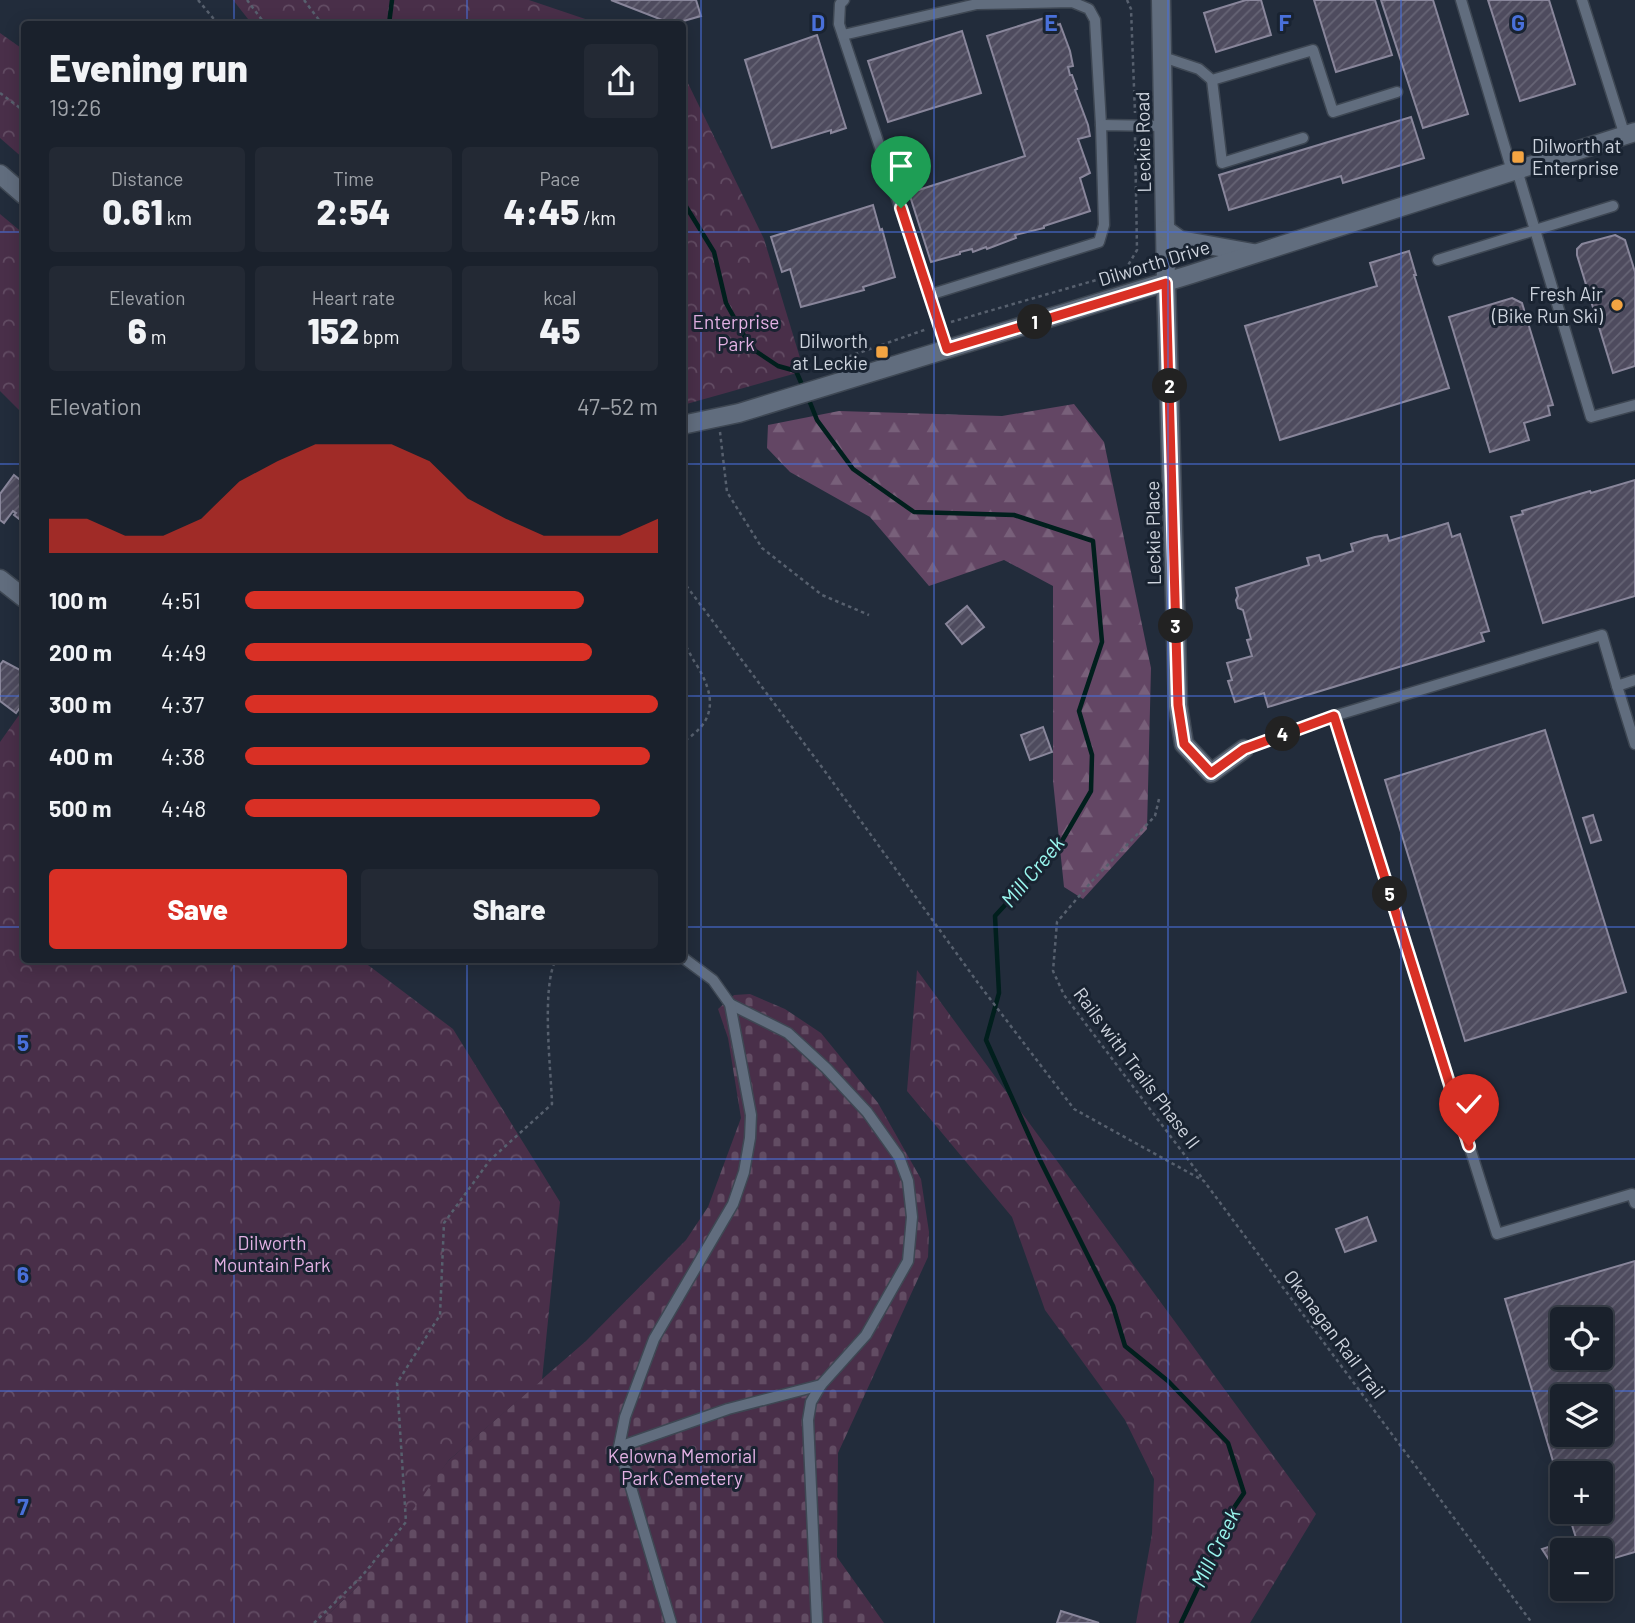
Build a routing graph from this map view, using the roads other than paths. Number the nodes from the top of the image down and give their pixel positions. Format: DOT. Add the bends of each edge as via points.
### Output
graph roads {
  1 [pos="844,0"];
  2 [pos="1161,0"];
  3 [pos="1461,0"];
  4 [pos="1582,0"];
  5 [pos="972,3"];
  6 [pos="843,35"];
  7 [pos="1163,57"];
  8 [pos="1212,80"];
  9 [pos="1397,92"];
  10 [pos="1101,125"];
  11 [pos="1164,127"];
  12 [pos="1630,134"];
  13 [pos="1303,138"];
  14 [pos="1515,171"];
  15 [pos="0,174"];
  16 [pos="21,192"];
  17 [pos="1613,206"];
  18 [pos="1166,230"];
  19 [pos="1535,230"];
  20 [pos="1254,254"];
  21 [pos="1438,260"];
  22 [pos="1166,283"];
  23 [pos="929,295"];
  24 [pos="947,349"];
  25 [pos="1635,405"];
  26 [pos="686,424"];
  27 [pos="0,579"];
  28 [pos="21,596"];
  29 [pos="1635,680"];
  30 [pos="1617,686"];
  31 [pos="1334,716"];
  32 [pos="1635,744"];
  33 [pos="1244,749"];
  34 [pos="686,960"];
  35 [pos="730,1004"];
  36 [pos="1635,1203"];
  37 [pos="821,1385"];
  38 [pos="620,1447"];
  39 [pos="671,1623"];
  40 [pos="817,1623"];
  1 -- 6 [label="lane" via="839,4"];
  2 -- 7 [label="main road, Leckie Road"];
  3 -- 14 [label="lane"];
  4 -- 12 [label="lane"];
  5 -- 6 [label="lane"];
  5 -- 10 [label="lane" via="1072,2 1089,9 1097,37"];
  6 -- 23 [label="lane"];
  7 -- 8 [label="lane" via="1199,69"];
  7 -- 11 [label="main road, Leckie Road"];
  8 -- 9 [label="lane" via="1313,50 1333,112"];
  8 -- 13 [label="lane" via="1222,163"];
  10 -- 11 [label="lane"];
  10 -- 23 [label="lane" via="1104,225 1099,242"];
  11 -- 18 [label="main road, Leckie Road"];
  12 -- 14 [label="main road, Dilworth Drive"];
  14 -- 19 [label="lane"];
  14 -- 20 [label="main road, Dilworth Drive"];
  15 -- 16 [label="main road"];
  17 -- 19 [label="lane"];
  18 -- 20 [label="main road" via="1180,240"];
  18 -- 22 [label="main road, Leckie Road"];
  19 -- 21 [label="lane"];
  19 -- 25 [label="lane" via="1591,417"];
  20 -- 22 [label="main road, Dilworth Drive"];
  22 -- 24 [label="main road, Dilworth Drive"];
  22 -- 33 [label="main road, Leckie Place" via="1178,705 1184,744 1211,773"];
  23 -- 24 [label="lane"];
  24 -- 26 [label="main road, Dilworth Drive" via="817,381 798,395"];
  27 -- 28 [label="main road"];
  29 -- 30 [label="lane"];
  30 -- 31 [label="lane" via="1602,635"];
  30 -- 32 [label="lane"];
  31 -- 33 [label="lane"];
  31 -- 36 [label="lane" via="1497,1234 1632,1194"];
  34 -- 35 [label="lane" via="713,980"];
  35 -- 37 [label="lane" via="788,1033 826,1068 867,1112 899,1157 908,1181 912,1217 908,1261 866,1335"];
  35 -- 38 [label="lane" via="751,1115 744,1172 733,1204 654,1339 625,1417"];
  37 -- 38 [label="lane" via="728,1409"];
  37 -- 40 [label="lane" via="808,1420"];
  38 -- 39 [label="lane"];
}
